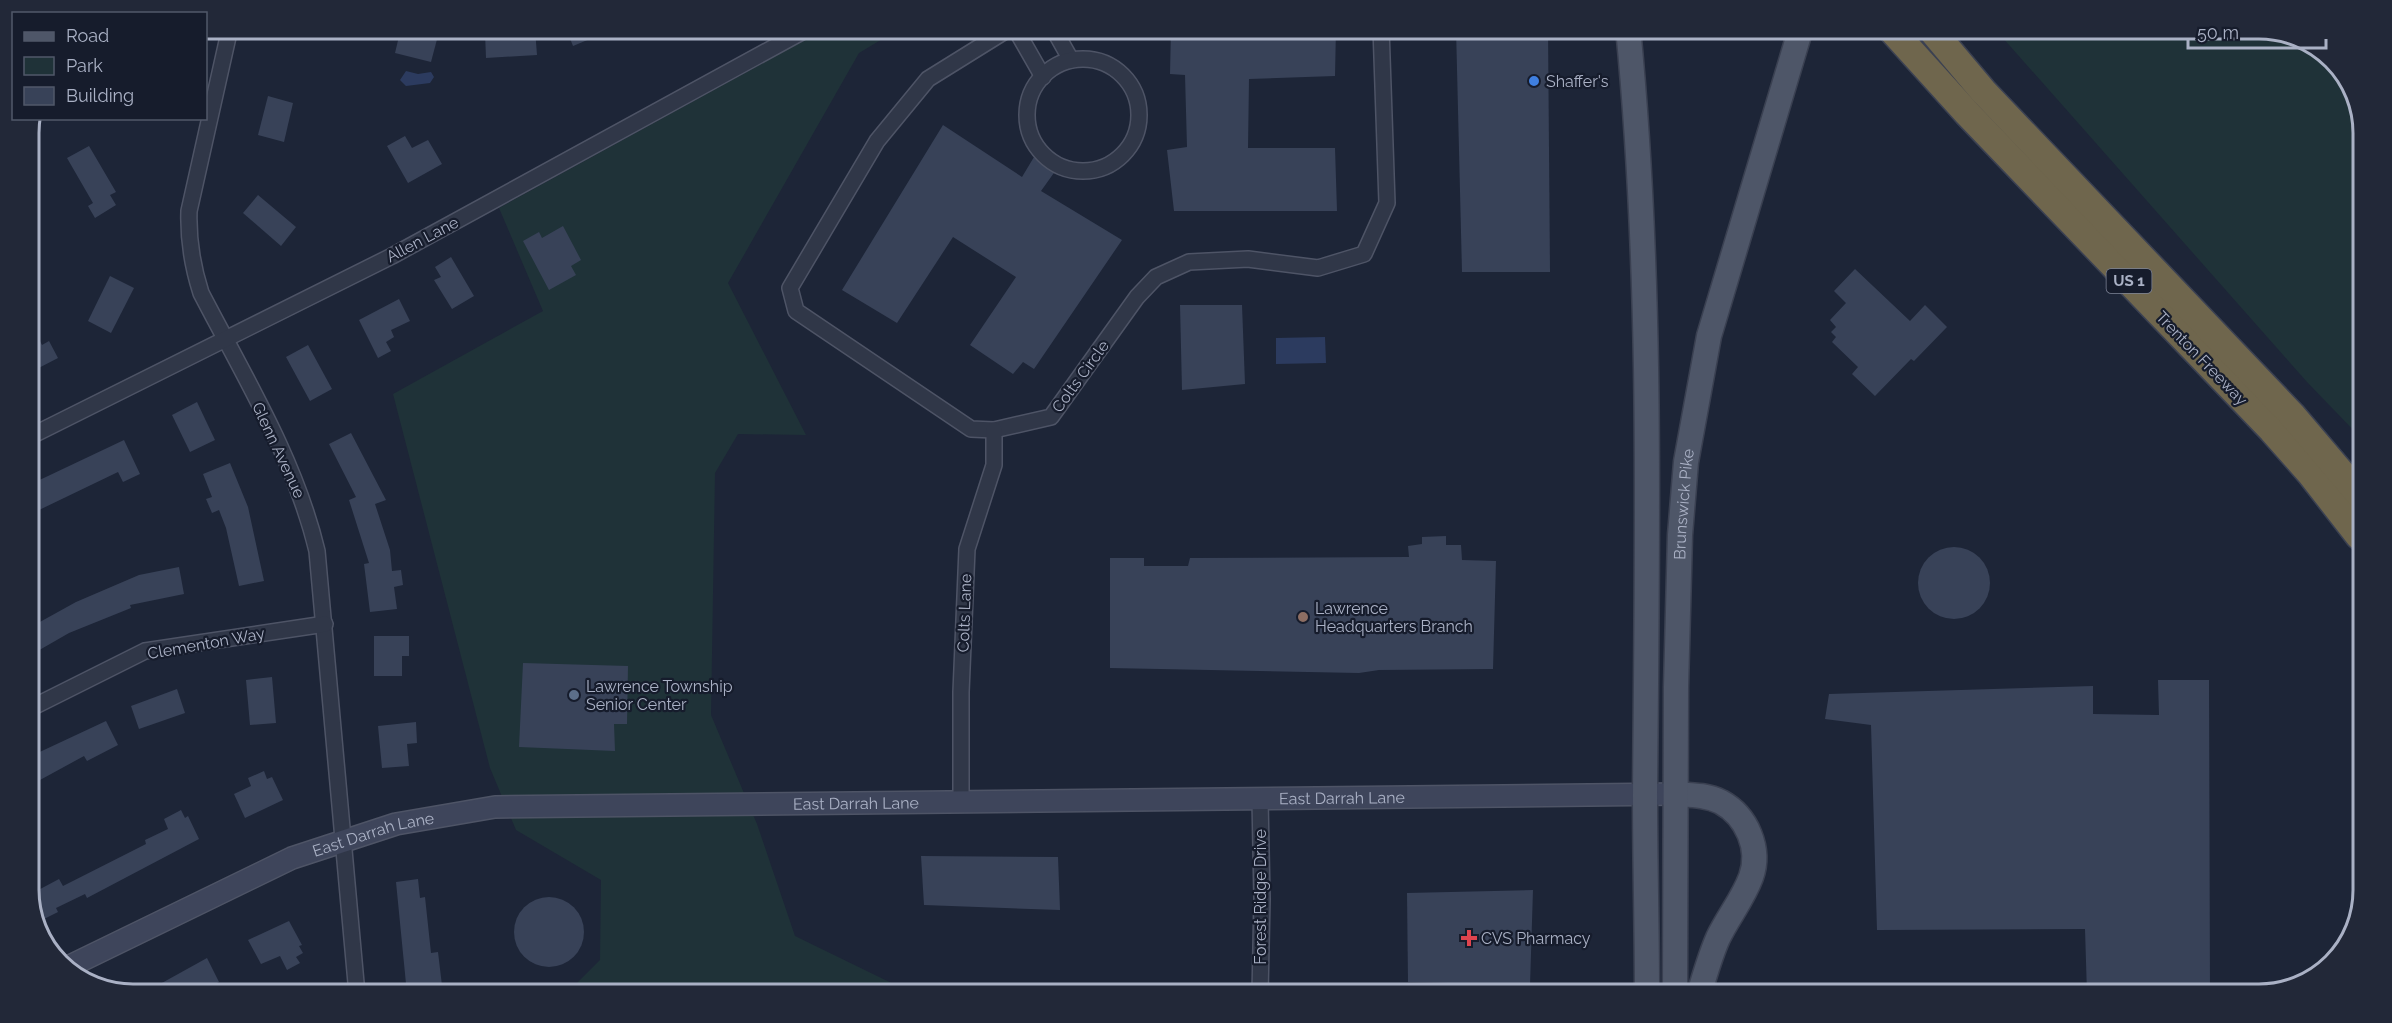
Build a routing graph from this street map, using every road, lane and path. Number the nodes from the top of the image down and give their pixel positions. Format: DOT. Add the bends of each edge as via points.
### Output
graph roads {
  1 [pos="227,39"];
  2 [pos="789,39"];
  3 [pos="993,39"];
  4 [pos="1021,39"];
  5 [pos="1059,39"];
  6 [pos="1381,39"];
  7 [pos="1629,39"];
  8 [pos="1798,39"];
  9 [pos="1899,39"];
  10 [pos="1939,39"];
  11 [pos="1071,60"];
  12 [pos="1043,77"];
  13 [pos="208,115"];
  14 [pos="225,339"];
  15 [pos="994,430"];
  16 [pos="39,432"];
  17 [pos="2353,487"];
  18 [pos="2353,528"];
  19 [pos="325,624"];
  20 [pos="39,704"];
  21 [pos="1676,794"];
  22 [pos="1645,796"];
  23 [pos="1260,799"];
  24 [pos="961,801"];
  25 [pos="343,839"];
  26 [pos="75,963"];
  27 [pos="356,984"];
  28 [pos="1260,984"];
  29 [pos="1647,984"];
  30 [pos="1675,984"];
  31 [pos="1703,984"];
  1 -- 13 [label="street, Glenn Avenue"];
  2 -- 14 [label="street, Allen Lane" via="392,256"];
  3 -- 15 [label="street, Colts Circle" via="928,80 877,141 790,288 796,311 823,331 971,429"];
  4 -- 12 [label="street"];
  5 -- 11 [label="street"];
  6 -- 15 [label="street, Colts Circle" via="1387,203 1364,254 1318,268 1248,259 1190,262 1156,277 1137,297 1051,417"];
  7 -- 22 [label="main road, Brunswick Pike" via="1647,311"];
  8 -- 21 [label="main road, Brunswick Pike" via="1724,285 1697,390 1680,535"];
  9 -- 18 [label="highway, Trenton Freeway / US 1" via="2272,430"];
  10 -- 17 [label="highway, Trenton Freeway / US 1" via="1983,91 2292,415"];
  11 -- 12 [label="street"];
  11 -- 12 [label="street" via="1090,59 1108,65 1124,76 1134,92 1139,110 1137,129 1130,147 1116,160 1100,169 1083,171 1049,160 1037,147 1029,131 1027,113 1031,95"];
  13 -- 14 [label="street, Glenn Avenue" via="189,211 188,239 201,293"];
  14 -- 16 [label="street, Allen Lane"];
  14 -- 19 [label="street, Glenn Avenue" via="293,473 308,514 320,570"];
  15 -- 24 [label="street, Colts Lane" via="994,465 967,549"];
  19 -- 20 [label="street, Clementon Way" via="145,651"];
  19 -- 25 [label="street, Glenn Avenue"];
  21 -- 22 [label="street, East Darrah Lane"];
  21 -- 30 [label="main road, Brunswick Pike"];
  21 -- 31 [label="main road" via="1721,802 1736,813 1752,841 1754,859 1746,889 1719,937"];
  22 -- 23 [label="street, East Darrah Lane"];
  22 -- 29 [label="main road, Brunswick Pike"];
  23 -- 24 [label="street, East Darrah Lane"];
  23 -- 28 [label="street, Forest Ridge Drive"];
  24 -- 25 [label="street, East Darrah Lane" via="495,807 396,824"];
  25 -- 26 [label="street, East Darrah Lane" via="254,874"];
  25 -- 27 [label="street, Glenn Avenue"];
}
